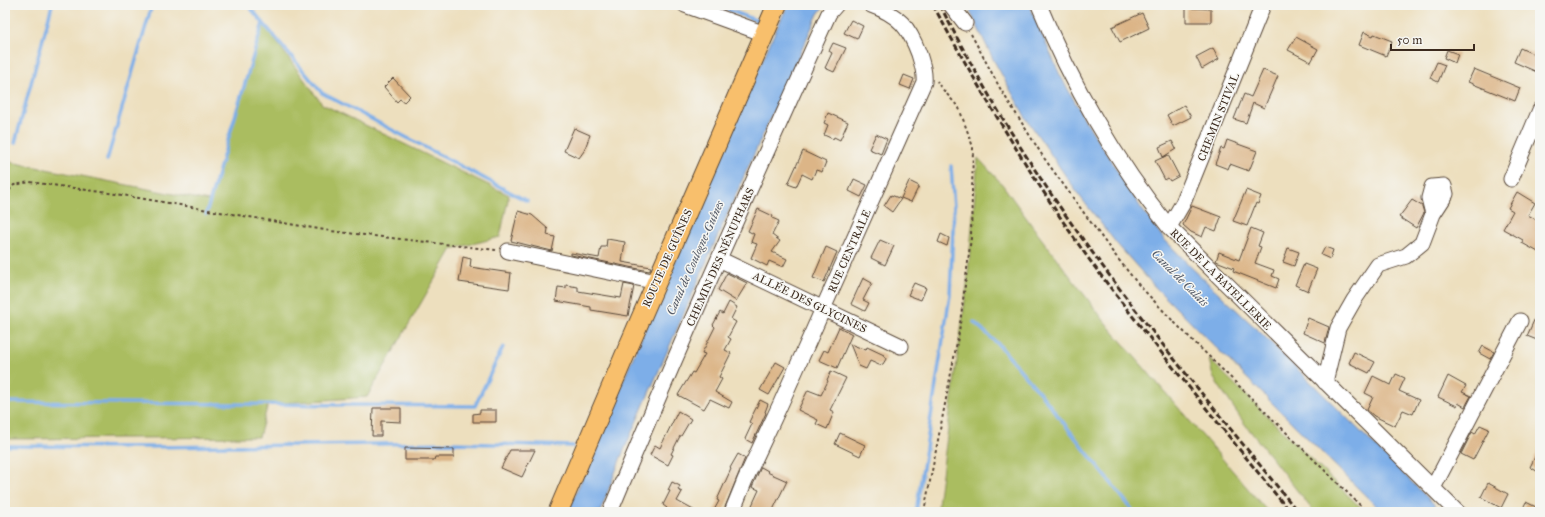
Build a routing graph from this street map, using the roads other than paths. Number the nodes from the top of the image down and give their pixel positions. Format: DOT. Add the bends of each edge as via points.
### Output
graph roads {
  1 [pos="685,5"];
  2 [pos="777,5"];
  3 [pos="836,5"];
  4 [pos="871,5"];
  5 [pos="951,5"];
  6 [pos="1039,5"];
  7 [pos="1263,5"];
  8 [pos="965,23"];
  9 [pos="765,34"];
  10 [pos="1540,110"];
  11 [pos="1511,179"];
  12 [pos="1433,214"];
  13 [pos="1169,227"];
  14 [pos="508,251"];
  15 [pos="719,258"];
  16 [pos="657,282"];
  17 [pos="823,308"];
  18 [pos="1520,321"];
  19 [pos="901,346"];
  20 [pos="1325,382"];
  21 [pos="1433,488"];
  22 [pos="558,512"];
  23 [pos="610,512"];
  24 [pos="732,512"];
  25 [pos="1457,512"];
  1 -- 9 [label="street"];
  2 -- 9 [label="main road, ROUTE DE GUÎNES"];
  3 -- 15 [label="street, CHEMIN DES NÉNUPHARS" via="829,13"];
  4 -- 17 [label="street, RUE CENTRALE" via="891,14 908,30 925,76"];
  5 -- 8 [label="street"];
  6 -- 13 [label="street, RUE DE LA BATELLERIE" via="1100,127 1132,180"];
  7 -- 13 [label="street, CHEMIN STIVAL" via="1183,203"];
  9 -- 16 [label="main road, ROUTE DE GUÎNES"];
  10 -- 11 [label="street"];
  12 -- 20 [label="street" via="1422,243 1406,256 1378,265 1354,300 1338,328"];
  13 -- 20 [label="street, RUE DE LA BATELLERIE"];
  14 -- 16 [label="street"];
  15 -- 17 [label="street, ALLÉE DES GLYCINES"];
  15 -- 23 [label="street, CHEMIN DES NÉNUPHARS"];
  16 -- 22 [label="main road, ROUTE DE GUÎNES"];
  17 -- 19 [label="street, ALLÉE DES GLYCINES"];
  17 -- 24 [label="street, RUE CENTRALE"];
  18 -- 21 [label="street"];
  20 -- 21 [label="street, RUE DE LA BATELLERIE"];
  21 -- 25 [label="street, RUE DE LA BATELLERIE"];
}
